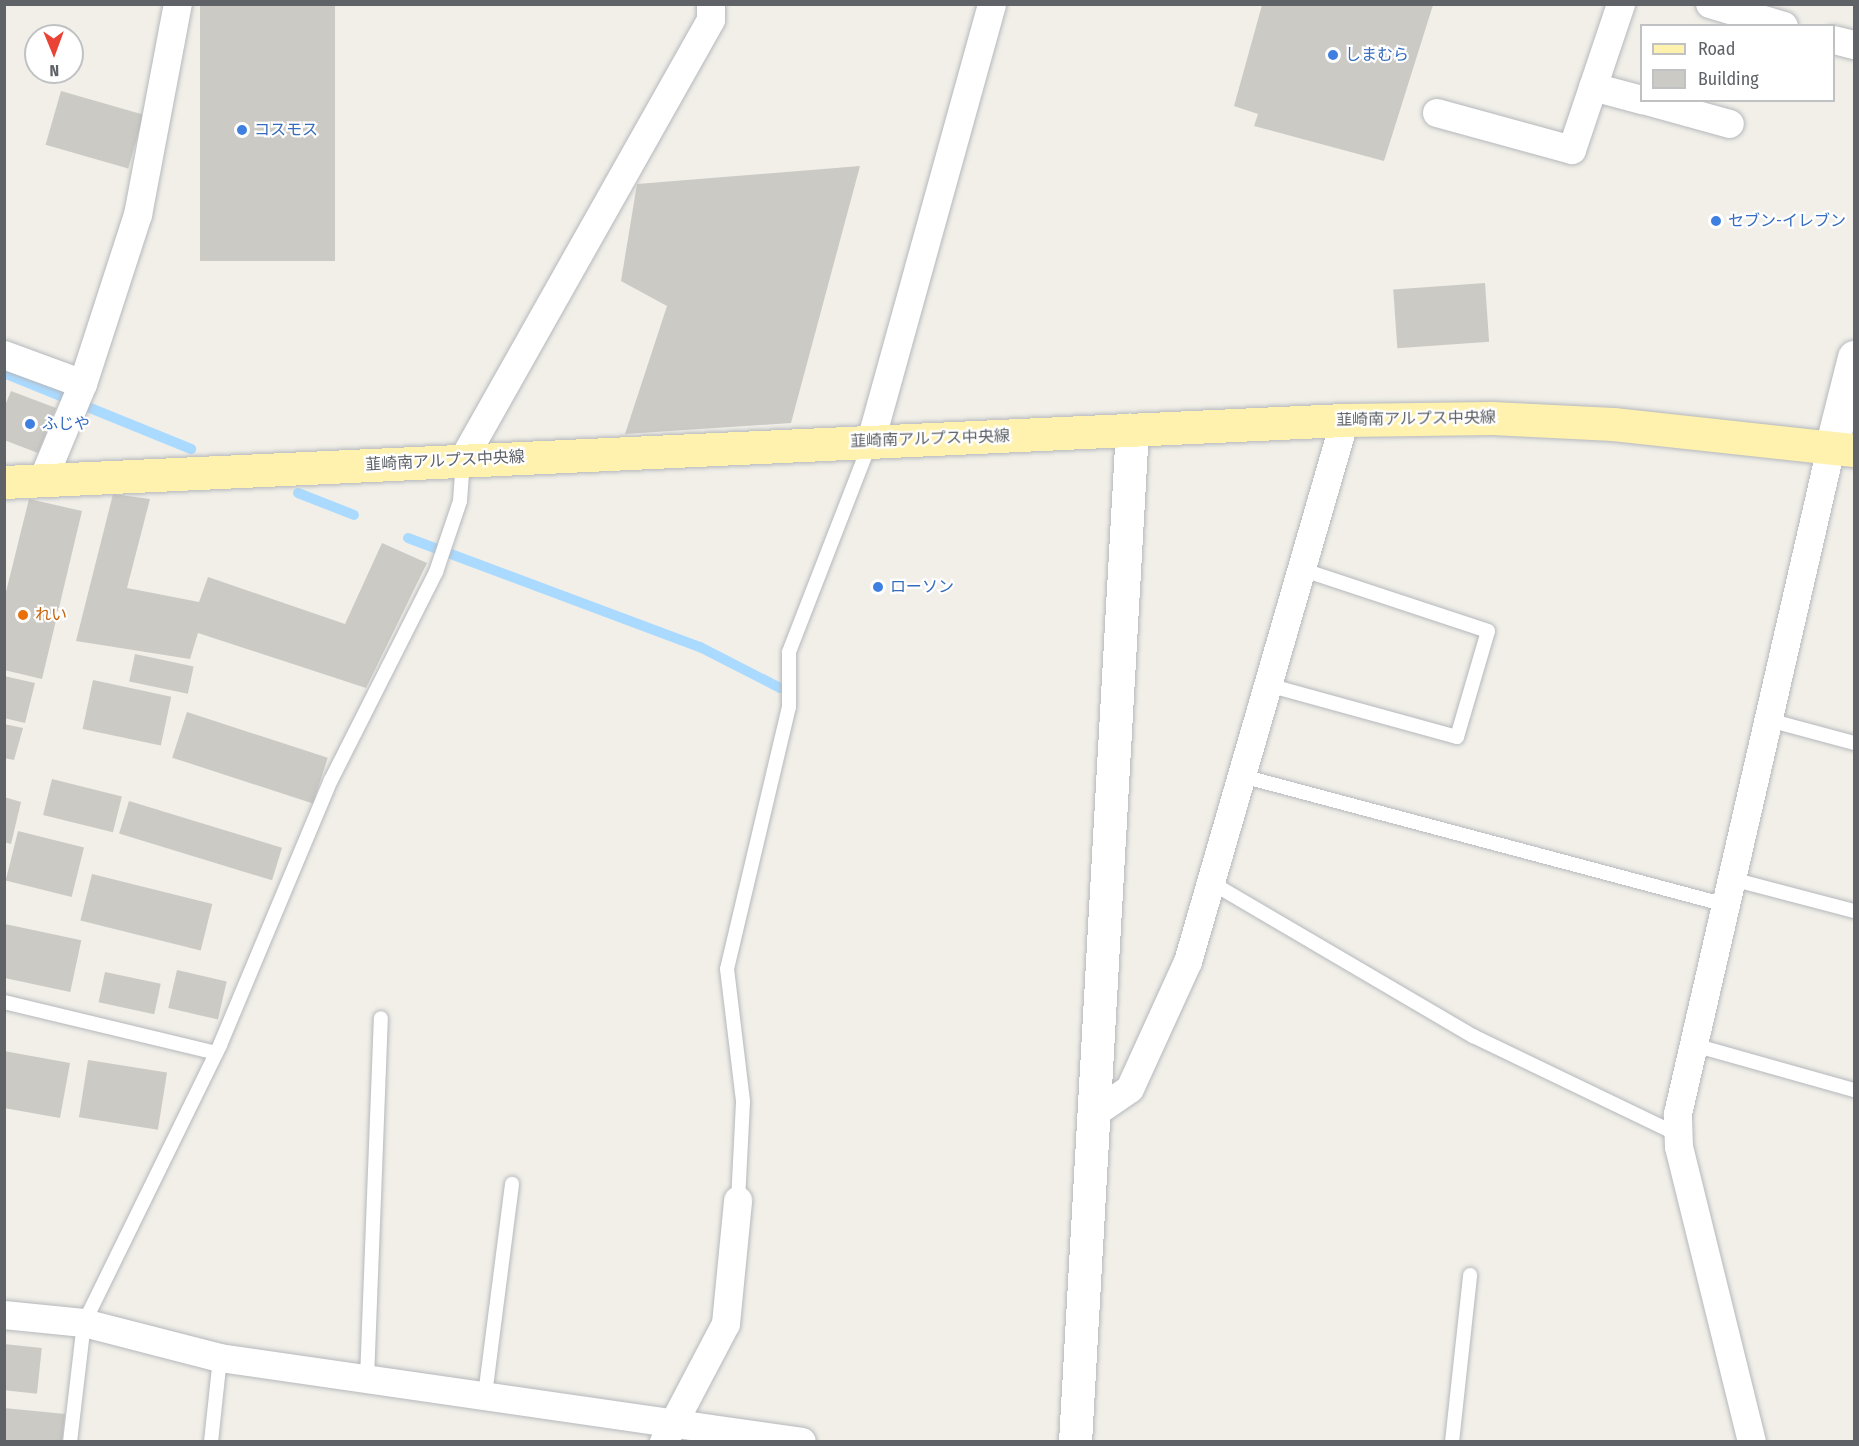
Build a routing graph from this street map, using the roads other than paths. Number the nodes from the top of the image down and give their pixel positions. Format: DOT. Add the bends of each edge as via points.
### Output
graph roads {
  1 [pos="178,4"];
  2 [pos="711,4"];
  3 [pos="992,4"];
  4 [pos="1621,4"];
  5 [pos="1710,4"];
  6 [pos="1777,24"];
  7 [pos="1835,40"];
  8 [pos="1854,45"];
  9 [pos="1593,87"];
  10 [pos="1640,99"];
  11 [pos="1649,102"];
  12 [pos="1437,113"];
  13 [pos="1730,124"];
  14 [pos="4,355"];
  15 [pos="1854,357"];
  16 [pos="82,386"];
  17 [pos="1345,420"];
  18 [pos="1132,430"];
  19 [pos="871,441"];
  20 [pos="1843,449"];
  21 [pos="463,460"];
  22 [pos="43,480"];
  23 [pos="4,482"];
  24 [pos="1301,569"];
  25 [pos="1268,685"];
  26 [pos="1768,720"];
  27 [pos="1854,743"];
  28 [pos="1242,776"];
  29 [pos="1212,883"];
  30 [pos="1729,892"];
  31 [pos="1854,911"];
  32 [pos="4,1002"];
  33 [pos="381,1018"];
  34 [pos="1694,1045"];
  35 [pos="216,1053"];
  36 [pos="1854,1090"];
  37 [pos="1095,1113"];
  38 [pos="1678,1135"];
  39 [pos="512,1184"];
  40 [pos="738,1201"];
  41 [pos="1470,1275"];
  42 [pos="4,1315"];
  43 [pos="84,1323"];
  44 [pos="220,1358"];
  45 [pos="367,1379"];
  46 [pos="485,1395"];
  47 [pos="669,1431"];
  48 [pos="70,1442"];
  49 [pos="211,1442"];
  50 [pos="802,1442"];
  51 [pos="1076,1442"];
  52 [pos="1452,1442"];
  53 [pos="1752,1442"];
  1 -- 16 [label="street" via="138,215"];
  2 -- 21 [label="street" via="711,20"];
  3 -- 19 [label="street"];
  4 -- 9 [label="street"];
  5 -- 6 [label="street"];
  7 -- 8 [label="street"];
  9 -- 10 [label="street"];
  9 -- 12 [label="street" via="1572,150"];
  11 -- 13 [label="street"];
  14 -- 16 [label="street"];
  15 -- 20 [label="street"];
  16 -- 22 [label="street"];
  17 -- 18 [label="main road, 韮崎南アルプス中央線"];
  17 -- 20 [label="main road, 韮崎南アルプス中央線" via="1492,418 1613,424"];
  17 -- 24 [label="street"];
  18 -- 19 [label="main road, 韮崎南アルプス中央線"];
  18 -- 37 [label="street"];
  19 -- 21 [label="main road, 韮崎南アルプス中央線"];
  19 -- 40 [label="lane" via="789,652 789,707 727,969 743,1101"];
  20 -- 26 [label="street"];
  21 -- 22 [label="main road, 韮崎南アルプス中央線"];
  21 -- 35 [label="lane" via="460,501 443,552 331,780"];
  22 -- 23 [label="main road, 韮崎南アルプス中央線"];
  24 -- 25 [label="street"];
  24 -- 25 [label="lane" via="1488,631 1457,737"];
  25 -- 28 [label="street"];
  26 -- 27 [label="lane"];
  26 -- 30 [label="street"];
  28 -- 29 [label="street"];
  28 -- 30 [label="lane"];
  29 -- 37 [label="street" via="1188,962 1130,1089"];
  29 -- 38 [label="lane" via="1473,1036"];
  30 -- 31 [label="lane"];
  30 -- 34 [label="street"];
  32 -- 35 [label="lane"];
  33 -- 45 [label="lane"];
  34 -- 36 [label="lane"];
  34 -- 38 [label="street"];
  35 -- 43 [label="lane"];
  37 -- 51 [label="street"];
  38 -- 53 [label="street"];
  39 -- 46 [label="lane"];
  40 -- 47 [label="street" via="726,1324"];
  41 -- 52 [label="lane"];
  42 -- 43 [label="street"];
  43 -- 44 [label="street"];
  43 -- 48 [label="lane"];
  44 -- 45 [label="street"];
  44 -- 49 [label="lane"];
  45 -- 46 [label="street"];
  46 -- 47 [label="street"];
  47 -- 50 [label="street"];
}
